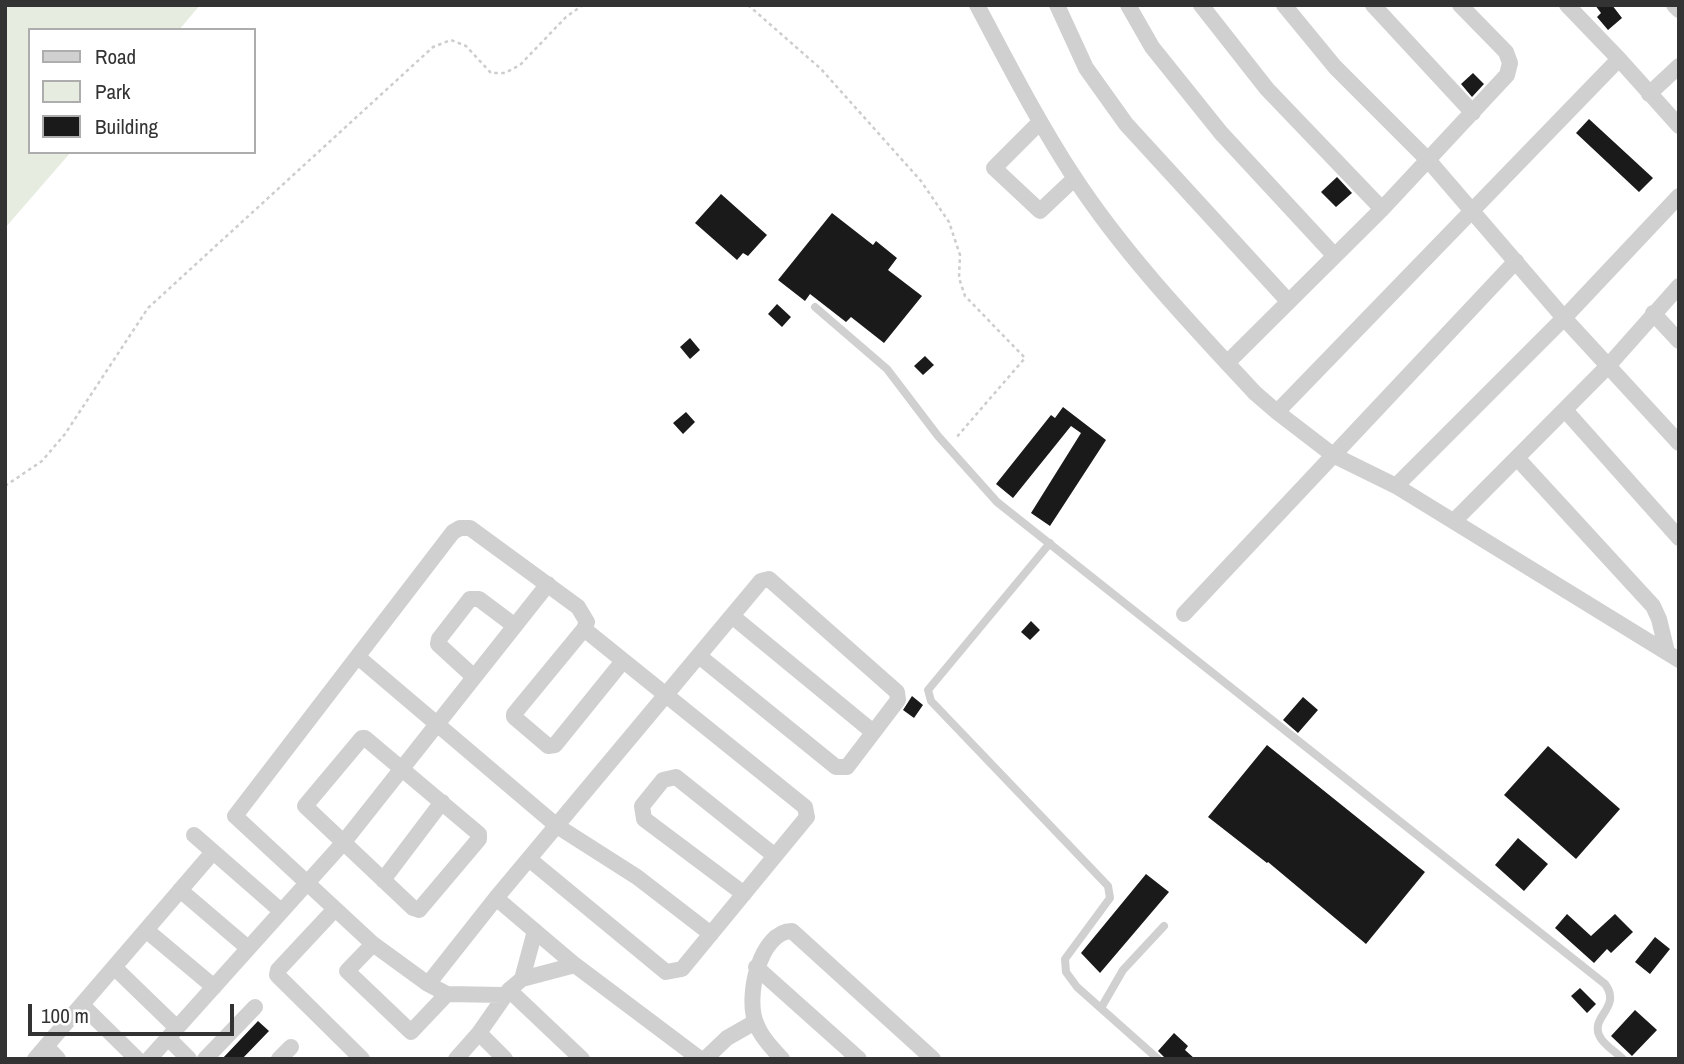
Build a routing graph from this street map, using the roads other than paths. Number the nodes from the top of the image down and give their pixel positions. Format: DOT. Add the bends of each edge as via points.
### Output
graph roads {
  1 [pos="977,5"];
  2 [pos="1056,5"];
  3 [pos="1128,5"];
  4 [pos="1201,5"];
  5 [pos="1284,5"];
  6 [pos="1373,5"];
  7 [pos="1460,5"];
  8 [pos="1567,5"];
  9 [pos="1674,5"];
  10 [pos="1679,10"];
  11 [pos="1619,59"];
  12 [pos="1679,66"];
  13 [pos="1649,94"];
  14 [pos="1473,113"];
  15 [pos="1040,122"];
  16 [pos="1679,126"];
  17 [pos="1429,161"];
  18 [pos="1075,178"];
  19 [pos="1679,196"];
  20 [pos="1382,209"];
  21 [pos="1472,212"];
  22 [pos="1334,255"];
  23 [pos="1516,261"];
  24 [pos="1679,286"];
  25 [pos="1288,301"];
  26 [pos="815,307"];
  27 [pos="1653,313"];
  28 [pos="1564,317"];
  29 [pos="1679,341"];
  30 [pos="1227,363"];
  31 [pos="1608,366"];
  32 [pos="1565,410"];
  33 [pos="1277,412"];
  34 [pos="1679,443"];
  35 [pos="1333,455"];
  36 [pos="1517,457"];
  37 [pos="1396,486"];
  38 [pos="1454,521"];
  39 [pos="1679,538"];
  40 [pos="1050,543"];
  41 [pos="548,584"];
  42 [pos="1184,614"];
  43 [pos="732,616"];
  44 [pos="515,626"];
  45 [pos="584,629"];
  46 [pos="699,656"];
  47 [pos="1673,656"];
  48 [pos="358,657"];
  49 [pos="623,661"];
  50 [pos="474,677"];
  51 [pos="665,696"];
  52 [pos="438,724"];
  53 [pos="873,732"];
  54 [pos="402,769"];
  55 [pos="442,802"];
  56 [pos="557,826"];
  57 [pos="194,835"];
  58 [pos="343,843"];
  59 [pos="213,852"];
  60 [pos="775,856"];
  61 [pos="529,859"];
  62 [pos="383,880"];
  63 [pos="306,883"];
  64 [pos="180,890"];
  65 [pos="744,894"];
  66 [pos="496,898"];
  67 [pos="335,909"];
  68 [pos="281,911"];
  69 [pos="1164,926"];
  70 [pos="146,930"];
  71 [pos="535,931"];
  72 [pos="711,934"];
  73 [pos="373,944"];
  74 [pos="248,948"];
  75 [pos="575,965"];
  76 [pos="114,967"];
  77 [pos="757,967"];
  78 [pos="522,979"];
  79 [pos="428,984"];
  80 [pos="214,987"];
  81 [pos="506,993"];
  82 [pos="447,994"];
  83 [pos="82,1005"];
  84 [pos="255,1007"];
  85 [pos="1101,1008"];
  86 [pos="755,1022"];
  87 [pos="172,1033"];
  88 [pos="479,1033"];
  89 [pos="40,1053"];
  90 [pos="58,1059"];
  91 [pos="137,1059"];
  92 [pos="149,1059"];
  93 [pos="189,1059"];
  94 [pos="205,1059"];
  95 [pos="362,1059"];
  96 [pos="456,1059"];
  97 [pos="505,1059"];
  98 [pos="582,1059"];
  99 [pos="703,1059"];
  100 [pos="782,1059"];
  101 [pos="859,1059"];
  102 [pos="933,1059"];
  103 [pos="1158,1059"];
  104 [pos="1623,1059"];
  1 -- 15 [label="street"];
  2 -- 25 [label="street" via="1086,68 1126,124"];
  3 -- 22 [label="street" via="1152,47 1221,133"];
  4 -- 20 [label="street" via="1268,89"];
  5 -- 17 [label="street" via="1335,67"];
  6 -- 14 [label="street"];
  7 -- 14 [label="street" via="1506,52 1510,63 1507,75"];
  8 -- 11 [label="street"];
  9 -- 10 [label="street"];
  11 -- 13 [label="street"];
  11 -- 21 [label="street"];
  12 -- 13 [label="street"];
  13 -- 16 [label="street"];
  14 -- 17 [label="street"];
  15 -- 18 [label="street"];
  15 -- 18 [label="street" via="994,169 1040,211"];
  17 -- 20 [label="street"];
  17 -- 21 [label="street"];
  18 -- 30 [label="street" via="1132,254"];
  19 -- 28 [label="street"];
  20 -- 22 [label="street"];
  21 -- 23 [label="street"];
  21 -- 33 [label="street"];
  22 -- 25 [label="street"];
  23 -- 28 [label="street"];
  23 -- 35 [label="street"];
  24 -- 27 [label="street"];
  25 -- 30 [label="street"];
  26 -- 40 [label="lane" via="887,369 997,502"];
  27 -- 29 [label="street"];
  27 -- 31 [label="street"];
  28 -- 31 [label="street"];
  28 -- 37 [label="street"];
  30 -- 33 [label="street"];
  31 -- 32 [label="street"];
  31 -- 34 [label="street"];
  32 -- 36 [label="street"];
  32 -- 39 [label="street"];
  33 -- 35 [label="street"];
  35 -- 37 [label="street"];
  35 -- 42 [label="street"];
  36 -- 38 [label="street"];
  36 -- 47 [label="street" via="1653,606"];
  37 -- 38 [label="street"];
  38 -- 47 [label="street"];
  40 -- 85 [label="lane" via="928,690 931,701 1108,886 1110,898 1065,959 1066,972 1077,987"];
  40 -- 104 [label="lane" via="1605,984 1611,1001 1597,1028 1603,1041"];
  41 -- 44 [label="street"];
  41 -- 45 [label="street" via="584,614"];
  41 -- 48 [label="street" via="470,528 460,528"];
  43 -- 46 [label="street"];
  43 -- 53 [label="street"];
  43 -- 53 [label="street" via="761,581 769,579 897,692 898,700"];
  44 -- 50 [label="street"];
  44 -- 50 [label="street" via="479,599 470,599 438,644"];
  45 -- 49 [label="street"];
  45 -- 49 [label="street" via="514,714 548,746 555,745"];
  46 -- 51 [label="street"];
  46 -- 53 [label="street" via="836,767 847,767"];
  48 -- 52 [label="street"];
  48 -- 63 [label="street" via="235,816"];
  49 -- 51 [label="street"];
  50 -- 52 [label="street"];
  51 -- 56 [label="street"];
  51 -- 60 [label="street" via="805,807 807,817"];
  52 -- 54 [label="street"];
  52 -- 56 [label="street"];
  54 -- 55 [label="street"];
  54 -- 58 [label="street"];
  54 -- 58 [label="street" via="362,738 306,804"];
  55 -- 62 [label="street"];
  55 -- 62 [label="street" via="477,831 479,839 418,909"];
  56 -- 61 [label="street"];
  56 -- 72 [label="street" via="637,877"];
  57 -- 59 [label="street"];
  58 -- 62 [label="street"];
  58 -- 63 [label="street"];
  59 -- 64 [label="street"];
  59 -- 68 [label="street"];
  60 -- 65 [label="street"];
  60 -- 65 [label="street" via="676,777 663,780 642,806 644,818"];
  61 -- 66 [label="street"];
  61 -- 72 [label="street" via="666,972 682,969"];
  63 -- 67 [label="street"];
  63 -- 68 [label="street"];
  64 -- 70 [label="street"];
  64 -- 74 [label="street"];
  65 -- 72 [label="street"];
  66 -- 71 [label="street"];
  66 -- 79 [label="street"];
  67 -- 73 [label="street"];
  67 -- 95 [label="street" via="277,975"];
  68 -- 74 [label="street"];
  69 -- 85 [label="lane" via="1123,970"];
  70 -- 76 [label="street"];
  70 -- 80 [label="street"];
  71 -- 75 [label="street"];
  71 -- 78 [label="street"];
  73 -- 79 [label="street"];
  73 -- 82 [label="street" via="347,971 411,1032"];
  74 -- 80 [label="street"];
  75 -- 78 [label="street"];
  75 -- 99 [label="street"];
  76 -- 83 [label="street"];
  76 -- 87 [label="street"];
  77 -- 86 [label="street" via="751,995"];
  77 -- 101 [label="street"];
  77 -- 102 [label="street" via="777,935 792,931"];
  78 -- 81 [label="street"];
  79 -- 82 [label="street"];
  80 -- 87 [label="street"];
  81 -- 82 [label="street"];
  81 -- 88 [label="street"];
  81 -- 98 [label="street"];
  83 -- 89 [label="street"];
  83 -- 91 [label="street"];
  84 -- 94 [label="street"];
  85 -- 103 [label="lane"];
  86 -- 99 [label="street"];
  86 -- 100 [label="street"];
  87 -- 92 [label="street"];
  87 -- 93 [label="street"];
  88 -- 96 [label="street"];
  88 -- 97 [label="street"];
  89 -- 90 [label="street"];
}
